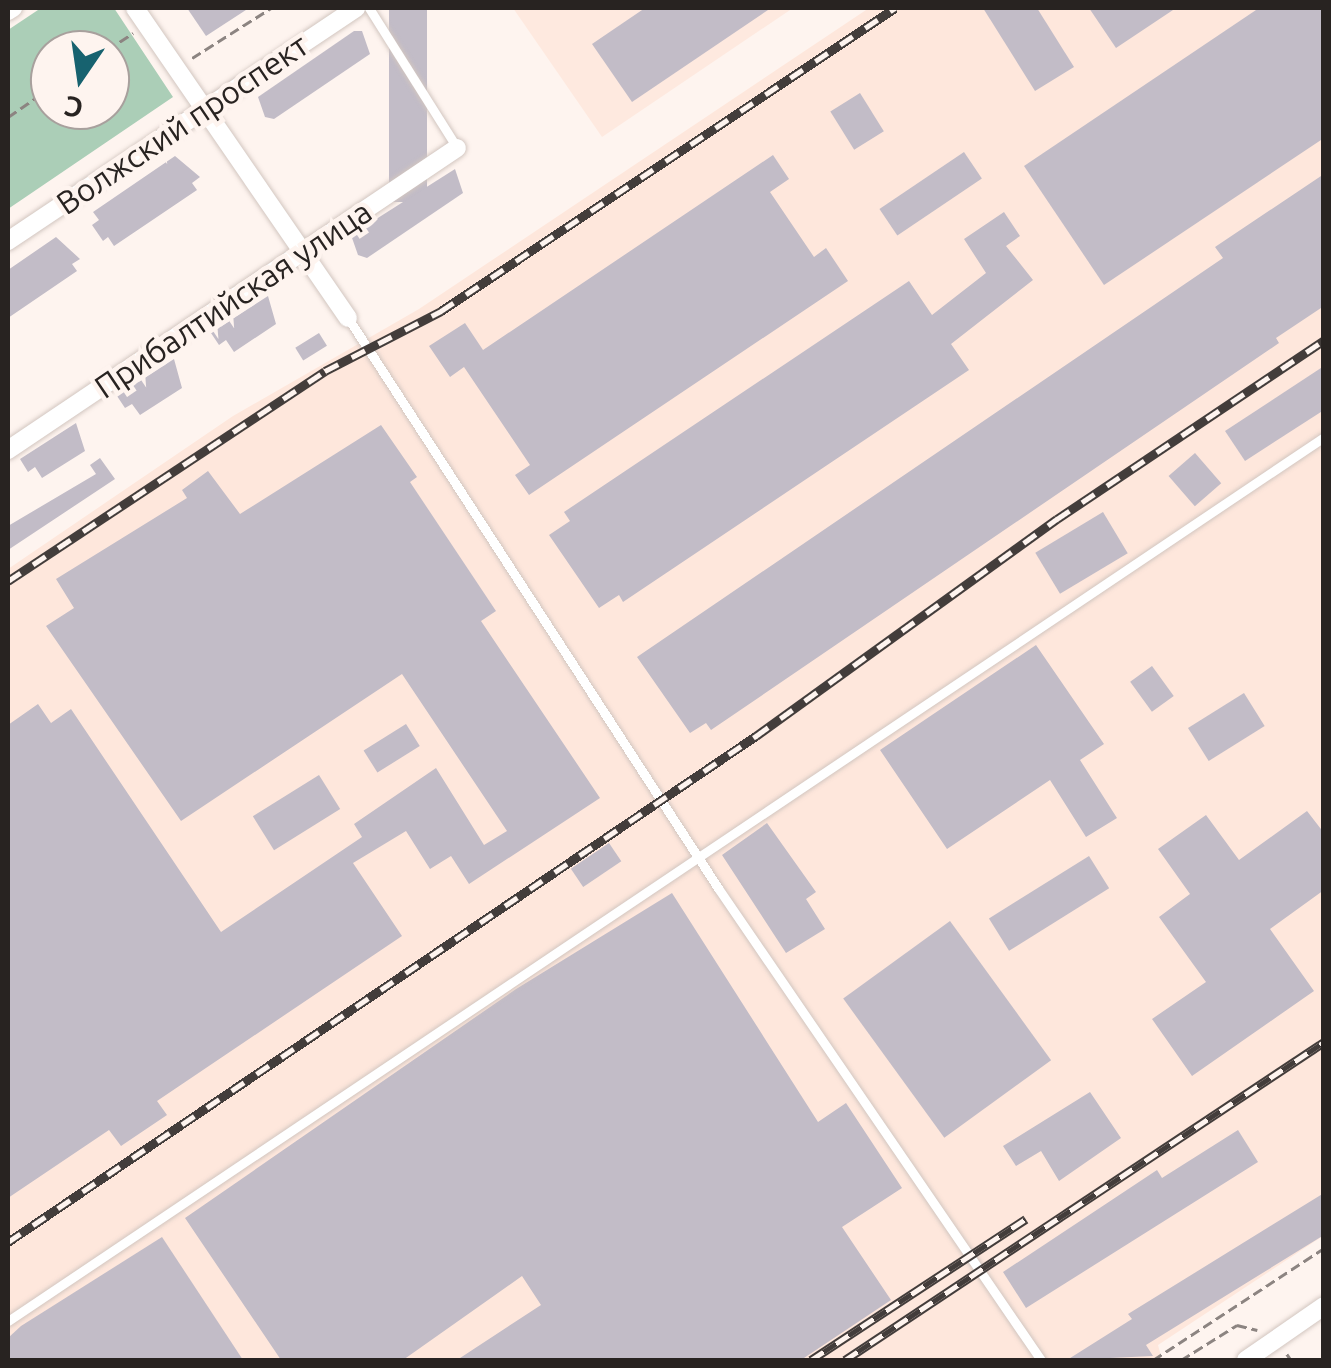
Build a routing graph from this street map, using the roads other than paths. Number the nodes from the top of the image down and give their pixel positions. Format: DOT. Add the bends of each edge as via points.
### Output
graph roads {
  1 [pos="135,8"];
  2 [pos="356,8"];
  3 [pos="369,8"];
  4 [pos="206,107"];
  5 [pos="457,148"];
  6 [pos="8,241"];
  7 [pos="302,253"];
  8 [pos="348,318"];
  9 [pos="1324,436"];
  10 [pos="8,450"];
  11 [pos="698,858"];
  12 [pos="1324,1306"];
  13 [pos="8,1321"];
  14 [pos="1041,1360"];
  15 [pos="1246,1360"];
  1 -- 4 [label="street"];
  2 -- 4 [label="street, Волжский проспект"];
  3 -- 5 [label="lane"];
  4 -- 6 [label="street, Волжский проспект"];
  4 -- 7 [label="street"];
  5 -- 7 [label="street, Прибалтийская улица"];
  7 -- 8 [label="street"];
  7 -- 10 [label="street, Прибалтийская улица"];
  8 -- 11 [label="lane"];
  9 -- 11 [label="lane"];
  11 -- 13 [label="lane"];
  11 -- 14 [label="lane"];
  12 -- 15 [label="street"];
}
